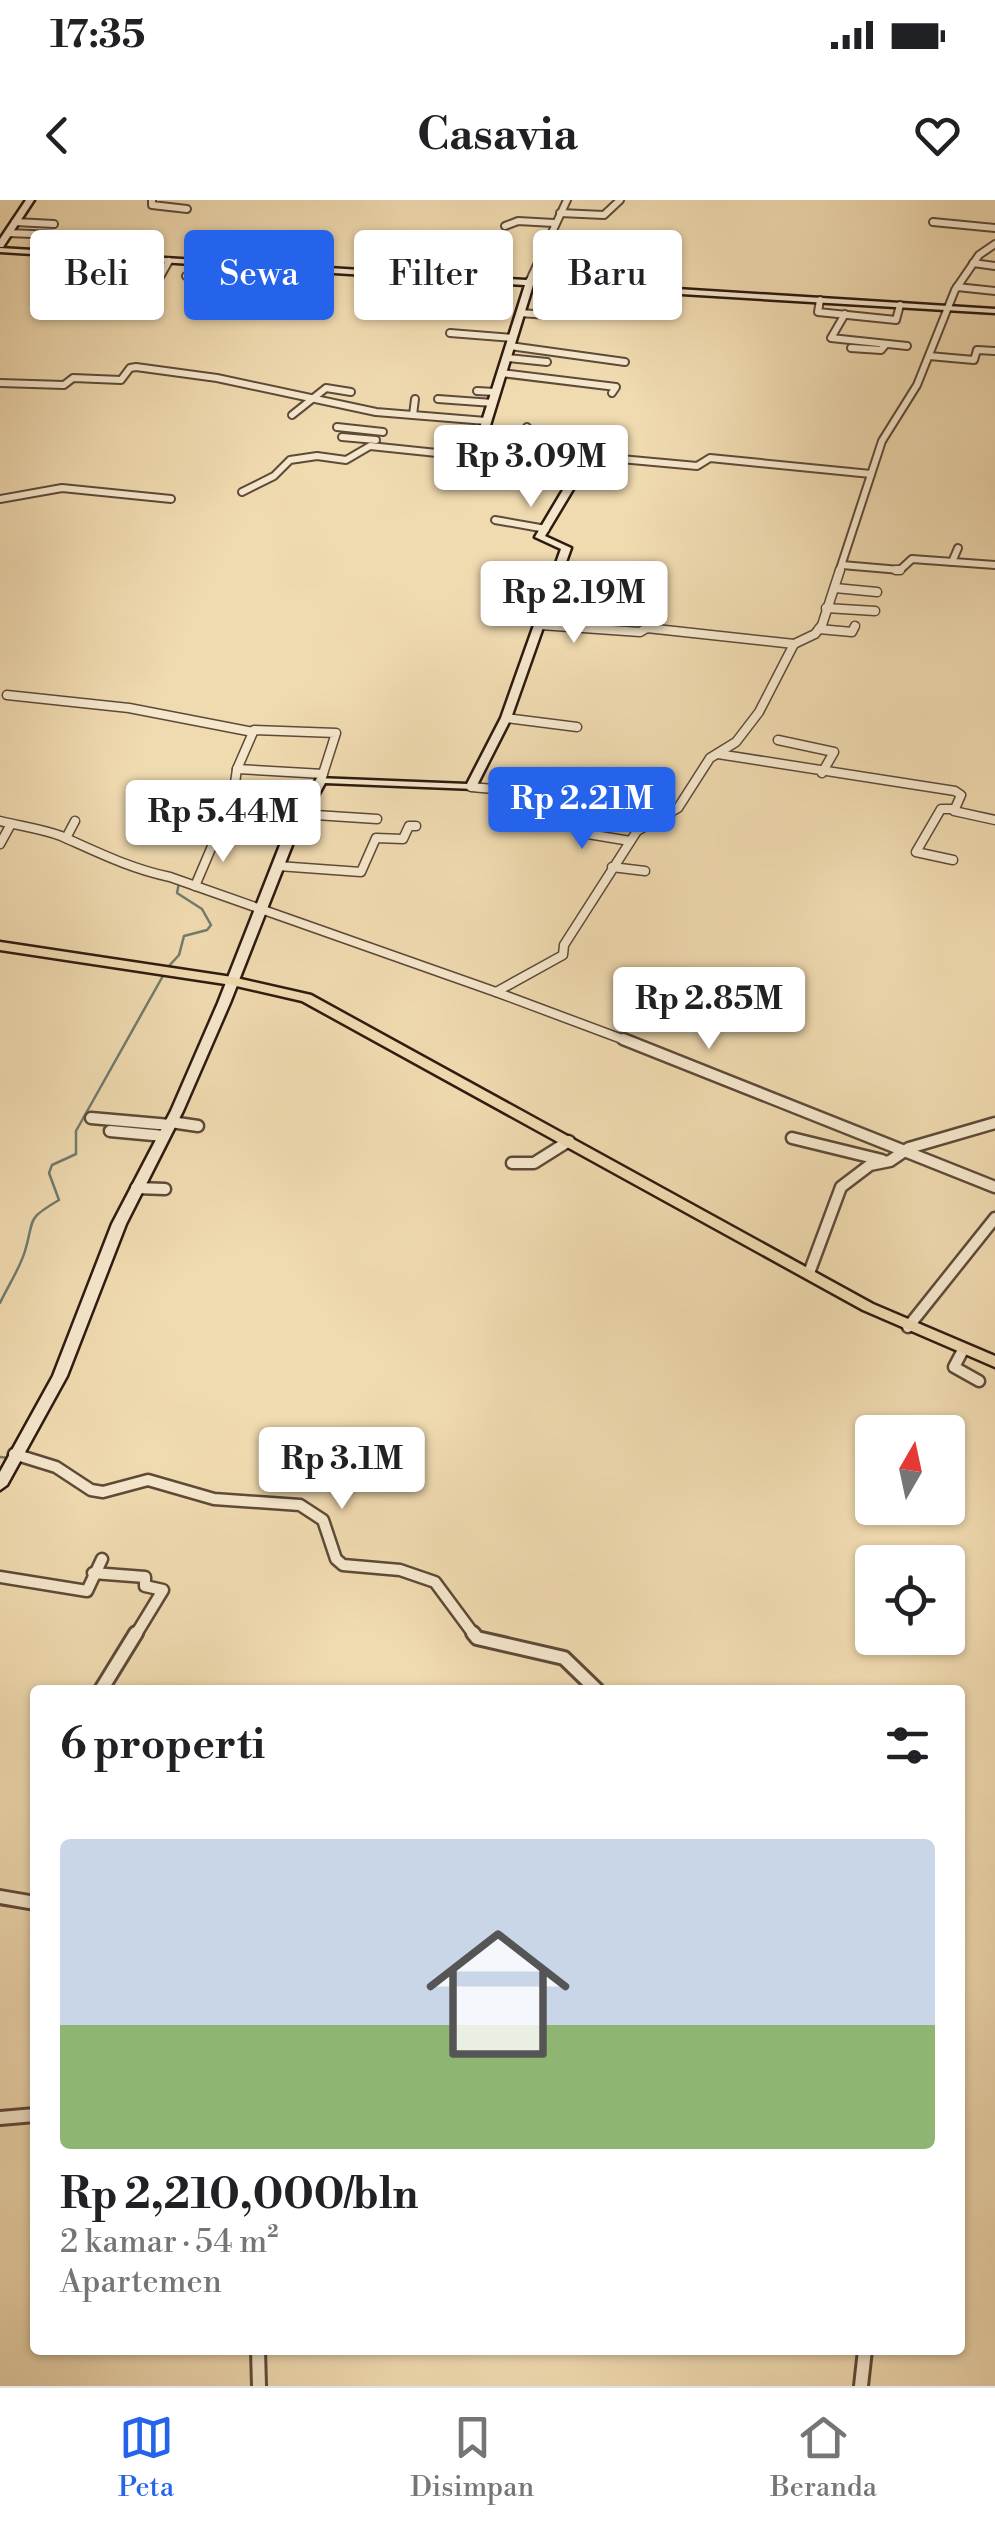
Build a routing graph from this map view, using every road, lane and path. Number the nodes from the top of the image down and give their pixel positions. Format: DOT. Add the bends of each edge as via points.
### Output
graph roads {
  1 [pos="30,200"];
  2 [pos="152,200"];
  3 [pos="568,200"];
  4 [pos="620,200"];
  5 [pos="187,209"];
  6 [pos="560,213"];
  7 [pos="16,222"];
  8 [pos="933,222"];
  9 [pos="554,223"];
  10 [pos="54,224"];
  11 [pos="505,226"];
  12 [pos="995,228"];
  13 [pos="8,232"];
  14 [pos="30,233"];
  15 [pos="995,244"];
  16 [pos="0,247"];
  17 [pos="30,250"];
  18 [pos="984,252"];
  19 [pos="995,254"];
  20 [pos="184,259"];
  21 [pos="164,260"];
  22 [pos="169,260"];
  23 [pos="973,263"];
  24 [pos="995,266"];
  25 [pos="164,269"];
  26 [pos="513,279"];
  27 [pos="72,280"];
  28 [pos="530,280"];
  29 [pos="957,287"];
  30 [pos="995,291"];
  31 [pos="820,300"];
  32 [pos="900,306"];
  33 [pos="946,308"];
  34 [pos="995,311"];
  35 [pos="520,314"];
  36 [pos="844,314"];
  37 [pos="533,315"];
  38 [pos="896,320"];
  39 [pos="893,332"];
  40 [pos="450,333"];
  41 [pos="511,342"];
  42 [pos="886,344"];
  43 [pos="907,346"];
  44 [pos="851,348"];
  45 [pos="995,351"];
  46 [pos="929,356"];
  47 [pos="507,358"];
  48 [pos="547,362"];
  49 [pos="626,362"];
  50 [pos="502,373"];
  51 [pos="0,383"];
  52 [pos="477,391"];
  53 [pos="351,392"];
  54 [pos="612,393"];
  55 [pos="494,398"];
  56 [pos="310,399"];
  57 [pos="415,399"];
  58 [pos="438,399"];
  59 [pos="392,414"];
  60 [pos="412,414"];
  61 [pos="292,415"];
  62 [pos="486,421"];
  63 [pos="337,427"];
  64 [pos="527,427"];
  65 [pos="384,432"];
  66 [pos="484,435"];
  67 [pos="342,437"];
  68 [pos="520,438"];
  69 [pos="373,443"];
  70 [pos="588,456"];
  71 [pos="872,474"];
  72 [pos="242,492"];
  73 [pos="0,498"];
  74 [pos="171,500"];
  75 [pos="495,520"];
  76 [pos="546,529"];
  77 [pos="958,548"];
  78 [pos="952,562"];
  79 [pos="842,565"];
  80 [pos="995,565"];
  81 [pos="835,588"];
  82 [pos="877,592"];
  83 [pos="826,608"];
  84 [pos="874,611"];
  85 [pos="541,625"];
  86 [pos="855,626"];
  87 [pos="820,629"];
  88 [pos="794,644"];
  89 [pos="7,695"];
  90 [pos="506,718"];
  91 [pos="576,726"];
  92 [pos="253,732"];
  93 [pos="778,740"];
  94 [pos="717,754"];
  95 [pos="237,769"];
  96 [pos="822,773"];
  97 [pos="322,776"];
  98 [pos="500,783"];
  99 [pos="474,784"];
  100 [pos="553,796"];
  101 [pos="953,809"];
  102 [pos="672,813"];
  103 [pos="377,819"];
  104 [pos="76,820"];
  105 [pos="995,820"];
  106 [pos="270,822"];
  107 [pos="594,822"];
  108 [pos="295,824"];
  109 [pos="7,825"];
  110 [pos="416,826"];
  111 [pos="542,826"];
  112 [pos="215,831"];
  113 [pos="66,838"];
  114 [pos="630,841"];
  115 [pos="0,844"];
  116 [pos="953,860"];
  117 [pos="278,866"];
  118 [pos="612,867"];
  119 [pos="646,871"];
  120 [pos="194,886"];
  121 [pos="262,910"];
  122 [pos="0,948"];
  123 [pos="232,981"];
  124 [pos="496,992"];
  125 [pos="91,1118"];
  126 [pos="995,1124"];
  127 [pos="198,1126"];
  128 [pos="168,1128"];
  129 [pos="110,1131"];
  130 [pos="792,1138"];
  131 [pos="569,1141"];
  132 [pos="906,1152"];
  133 [pos="882,1160"];
  134 [pos="512,1163"];
  135 [pos="995,1187"];
  136 [pos="136,1188"];
  137 [pos="165,1189"];
  138 [pos="995,1218"];
  139 [pos="808,1273"];
  140 [pos="908,1327"];
  141 [pos="963,1350"];
  142 [pos="995,1362"];
  143 [pos="979,1381"];
  144 [pos="13,1459"];
  145 [pos="0,1484"];
  146 [pos="102,1560"];
  147 [pos="93,1572"];
  148 [pos="0,1577"];
  149 [pos="104,1685"];
  150 [pos="592,1685"];
  151 [pos="0,1896"];
  152 [pos="30,1902"];
  153 [pos="30,2115"];
  154 [pos="0,2118"];
  155 [pos="258,2355"];
  156 [pos="865,2355"];
  157 [pos="259,2386"];
  158 [pos="862,2386"];
  1 -- 7 [label="street"];
  2 -- 5 [label="street"];
  3 -- 6 [label="street"];
  4 -- 6 [label="street" via="607,216"];
  6 -- 9 [label="street"];
  7 -- 10 [label="street"];
  7 -- 13 [label="street"];
  8 -- 12 [label="street"];
  9 -- 11 [label="street"];
  9 -- 28 [label="street"];
  13 -- 14 [label="street"];
  13 -- 16 [label="street"];
  15 -- 18 [label="street"];
  16 -- 17 [label="street"];
  18 -- 19 [label="street"];
  18 -- 23 [label="street"];
  20 -- 22 [label="street"];
  21 -- 22 [label="street"];
  22 -- 25 [label="street"];
  23 -- 24 [label="street"];
  23 -- 29 [label="street"];
  26 -- 28 [label="street"];
  27 -- 27 [label="street" via="62,289 100,286"];
  28 -- 31 [label="street"];
  28 -- 35 [label="street"];
  29 -- 30 [label="street"];
  29 -- 33 [label="street"];
  31 -- 32 [label="street"];
  31 -- 36 [label="street" via="817,311"];
  32 -- 33 [label="street"];
  32 -- 38 [label="street"];
  33 -- 34 [label="street"];
  33 -- 46 [label="street"];
  35 -- 37 [label="street"];
  35 -- 41 [label="street"];
  36 -- 38 [label="street"];
  36 -- 42 [label="street" via="831,338"];
  38 -- 39 [label="street"];
  40 -- 41 [label="street"];
  41 -- 47 [label="street"];
  41 -- 49 [label="street"];
  42 -- 43 [label="street"];
  42 -- 44 [label="street" via="881,350"];
  45 -- 46 [label="street" via="977,350 974,360"];
  46 -- 71 [label="street" via="882,441"];
  47 -- 48 [label="street"];
  47 -- 50 [label="street"];
  50 -- 54 [label="street" via="616,386"];
  50 -- 55 [label="street"];
  51 -- 56 [label="street" via="120,380 132,367"];
  52 -- 55 [label="street"];
  53 -- 56 [label="street" via="327,388"];
  55 -- 58 [label="street"];
  55 -- 62 [label="street"];
  56 -- 59 [label="street"];
  56 -- 61 [label="street"];
  57 -- 60 [label="street"];
  59 -- 60 [label="street"];
  59 -- 65 [label="street"];
  60 -- 62 [label="street"];
  62 -- 66 [label="street"];
  63 -- 65 [label="street"];
  64 -- 68 [label="street"];
  65 -- 69 [label="street"];
  66 -- 68 [label="street"];
  66 -- 69 [label="street" via="460,451"];
  67 -- 69 [label="street"];
  68 -- 70 [label="street"];
  69 -- 72 [label="street" via="345,460 290,460"];
  70 -- 71 [label="street" via="698,466 710,458"];
  70 -- 76 [label="street"];
  71 -- 79 [label="street"];
  73 -- 74 [label="street" via="11,491 52,494 62,488"];
  75 -- 76 [label="street"];
  76 -- 85 [label="street" via="540,540 566,548"];
  77 -- 78 [label="street"];
  78 -- 79 [label="street" via="912,559 900,570"];
  78 -- 80 [label="street"];
  79 -- 81 [label="street"];
  81 -- 82 [label="street"];
  81 -- 83 [label="street"];
  83 -- 84 [label="street"];
  83 -- 87 [label="street"];
  85 -- 88 [label="street"];
  85 -- 90 [label="street"];
  86 -- 87 [label="street" via="852,632"];
  87 -- 88 [label="street"];
  88 -- 94 [label="street" via="759,712"];
  89 -- 92 [label="street" via="129,708"];
  90 -- 91 [label="street"];
  90 -- 99 [label="street"];
  92 -- 95 [label="street"];
  92 -- 97 [label="street" via="263,727 336,733"];
  93 -- 96 [label="street" via="834,752"];
  94 -- 96 [label="street"];
  94 -- 102 [label="street"];
  95 -- 97 [label="street"];
  95 -- 112 [label="street" via="233,797"];
  96 -- 101 [label="street" via="955,791 961,794"];
  97 -- 99 [label="street"];
  97 -- 108 [label="street"];
  98 -- 99 [label="street"];
  99 -- 100 [label="street"];
  100 -- 102 [label="street"];
  100 -- 111 [label="street"];
  101 -- 105 [label="street"];
  101 -- 116 [label="street" via="941,809 916,852"];
  102 -- 114 [label="street"];
  103 -- 108 [label="street"];
  104 -- 113 [label="street"];
  106 -- 108 [label="street"];
  107 -- 114 [label="street" via="588,834"];
  108 -- 112 [label="street"];
  108 -- 117 [label="street"];
  109 -- 113 [label="street"];
  109 -- 115 [label="street"];
  110 -- 117 [label="street" via="408,826 403,840 376,838 360,872"];
  112 -- 120 [label="street"];
  113 -- 120 [label="street" via="128,868"];
  114 -- 118 [label="street"];
  117 -- 121 [label="street"];
  118 -- 119 [label="street"];
  118 -- 124 [label="street" via="563,955"];
  120 -- 121 [label="street"];
  121 -- 123 [label="street"];
  121 -- 124 [label="street"];
  122 -- 123 [label="main road"];
  123 -- 128 [label="street"];
  123 -- 131 [label="main road" via="318,1003"];
  124 -- 132 [label="street"];
  125 -- 128 [label="street"];
  126 -- 132 [label="street"];
  127 -- 128 [label="street"];
  128 -- 129 [label="street"];
  128 -- 136 [label="street"];
  130 -- 133 [label="street"];
  131 -- 134 [label="street" via="534,1164"];
  131 -- 139 [label="main road"];
  132 -- 133 [label="street"];
  132 -- 135 [label="street"];
  133 -- 139 [label="street" via="841,1187"];
  136 -- 137 [label="street"];
  136 -- 144 [label="street" via="60,1376"];
  138 -- 140 [label="street"];
  139 -- 140 [label="main road"];
  140 -- 141 [label="main road"];
  141 -- 142 [label="main road"];
  141 -- 143 [label="street" via="954,1367"];
  144 -- 145 [label="street"];
  144 -- 150 [label="street" via="56,1466 90,1490 148,1480 214,1499 300,1504 323,1520 343,1565 400,1570 435,1582 477,1638 564,1658"];
  146 -- 147 [label="street"];
  147 -- 148 [label="street" via="85,1591"];
  147 -- 149 [label="street" via="145,1577 145,1586 163,1590"];
  151 -- 152 [label="street"];
  153 -- 154 [label="street"];
  155 -- 157 [label="street"];
  156 -- 158 [label="street"];
}
